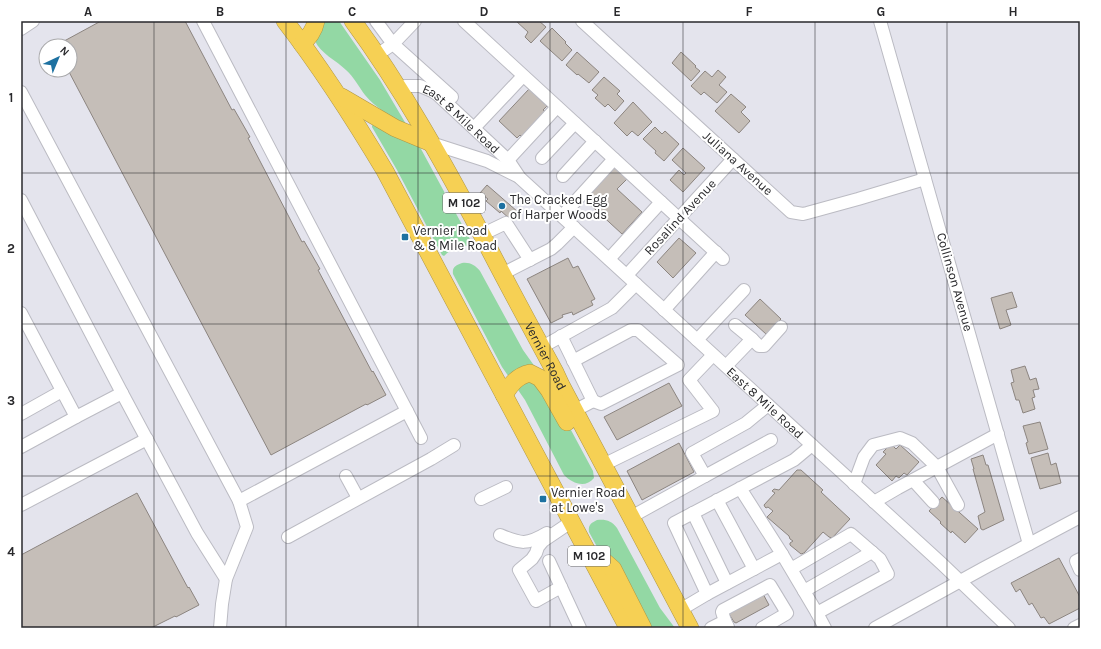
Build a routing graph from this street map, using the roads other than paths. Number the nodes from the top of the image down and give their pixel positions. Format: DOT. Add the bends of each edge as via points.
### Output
graph roads {
  1 [pos="33,21"];
  2 [pos="203,21"];
  3 [pos="285,21"];
  4 [pos="316,21"];
  5 [pos="415,21"];
  6 [pos="464,21"];
  7 [pos="582,21"];
  8 [pos="880,21"];
  9 [pos="378,22"];
  10 [pos="358,28"];
  11 [pos="21,29"];
  12 [pos="302,44"];
  13 [pos="393,44"];
  14 [pos="377,55"];
  15 [pos="523,76"];
  16 [pos="398,87"];
  17 [pos="21,92"];
  18 [pos="338,95"];
  19 [pos="557,107"];
  20 [pos="575,123"];
  21 [pos="477,125"];
  22 [pos="594,141"];
  23 [pos="431,143"];
  24 [pos="542,158"];
  25 [pos="614,159"];
  26 [pos="733,159"];
  27 [pos="508,160"];
  28 [pos="563,176"];
  29 [pos="520,178"];
  30 [pos="925,179"];
  31 [pos="21,200"];
  32 [pos="661,202"];
  33 [pos="562,216"];
  34 [pos="679,219"];
  35 [pos="574,227"];
  36 [pos="481,235"];
  37 [pos="609,259"];
  38 [pos="530,260"];
  39 [pos="502,274"];
  40 [pos="626,275"];
  41 [pos="636,284"];
  42 [pos="744,290"];
  43 [pos="664,310"];
  44 [pos="21,313"];
  45 [pos="735,325"];
  46 [pos="781,327"];
  47 [pos="561,336"];
  48 [pos="752,339"];
  49 [pos="697,340"];
  50 [pos="542,347"];
  51 [pos="713,355"];
  52 [pos="573,361"];
  53 [pos="726,366"];
  54 [pos="62,391"];
  55 [pos="122,393"];
  56 [pos="504,395"];
  57 [pos="592,402"];
  58 [pos="768,405"];
  59 [pos="407,411"];
  60 [pos="574,411"];
  61 [pos="21,414"];
  62 [pos="76,417"];
  63 [pos="998,434"];
  64 [pos="146,438"];
  65 [pos="421,438"];
  66 [pos="771,440"];
  67 [pos="454,445"];
  68 [pos="812,445"];
  69 [pos="21,447"];
  70 [pos="937,467"];
  71 [pos="606,471"];
  72 [pos="346,476"];
  73 [pos="705,476"];
  74 [pos="913,480"];
  75 [pos="854,484"];
  76 [pos="506,487"];
  77 [pos="740,488"];
  78 [pos="358,498"];
  79 [pos="482,499"];
  80 [pos="717,500"];
  81 [pos="238,501"];
  82 [pos="874,502"];
  83 [pos="933,502"];
  84 [pos="21,505"];
  85 [pos="958,505"];
  86 [pos="693,513"];
  87 [pos="1080,516"];
  88 [pos="630,517"];
  89 [pos="571,522"];
  90 [pos="500,535"];
  91 [pos="288,537"];
  92 [pos="1029,544"];
  93 [pos="872,552"];
  94 [pos="782,554"];
  95 [pos="591,559"];
  96 [pos="1080,559"];
  97 [pos="549,561"];
  98 [pos="754,569"];
  99 [pos="791,569"];
  100 [pos="1080,570"];
  101 [pos="226,579"];
  102 [pos="960,581"];
  103 [pos="727,583"];
  104 [pos="561,587"];
  105 [pos="804,591"];
  106 [pos="707,594"];
  107 [pos="680,610"];
  108 [pos="817,613"];
  109 [pos="727,625"];
  110 [pos="1080,625"];
  111 [pos="217,627"];
  112 [pos="1006,627"];
  113 [pos="580,628"];
  114 [pos="628,628"];
  115 [pos="643,628"];
  116 [pos="690,628"];
  117 [pos="710,628"];
  118 [pos="763,628"];
  119 [pos="825,628"];
  120 [pos="875,628"];
  121 [pos="1074,628"];
  1 -- 11 [label="street"];
  2 -- 59 [label="street"];
  3 -- 12 [label="highway, M 102"];
  4 -- 12 [label="highway" via="312,33"];
  5 -- 13 [label="street"];
  6 -- 15 [label="street"];
  7 -- 26 [label="street, Juliana Avenue"];
  8 -- 30 [label="street, Collinson Avenue"];
  9 -- 10 [label="street"];
  9 -- 13 [label="street"];
  10 -- 14 [label="highway, M 102"];
  12 -- 18 [label="highway, M 102"];
  13 -- 14 [label="street"];
  13 -- 21 [label="street"];
  14 -- 16 [label="highway, M 102"];
  15 -- 19 [label="street"];
  15 -- 21 [label="street"];
  16 -- 21 [label="street, East 8 Mile Road" via="420,86 432,91"];
  16 -- 23 [label="highway, Vernier Road / M 102"];
  17 -- 81 [label="street"];
  18 -- 23 [label="highway" via="395,128"];
  18 -- 56 [label="highway, M 102" via="384,171"];
  19 -- 20 [label="street"];
  19 -- 27 [label="street"];
  20 -- 22 [label="street"];
  20 -- 24 [label="street"];
  21 -- 27 [label="street, East 8 Mile Road"];
  22 -- 25 [label="street"];
  22 -- 28 [label="street"];
  23 -- 29 [label="street, East 8 Mile Road" via="486,161"];
  23 -- 36 [label="highway, Vernier Road / M 102"];
  25 -- 32 [label="street"];
  25 -- 33 [label="street"];
  26 -- 30 [label="street, Juliana Avenue" via="791,212 796,213 807,213"];
  26 -- 34 [label="street, Rosalind Avenue"];
  27 -- 29 [label="street, East 8 Mile Road"];
  29 -- 33 [label="street, East 8 Mile Road"];
  30 -- 63 [label="street, Collinson Avenue"];
  31 -- 55 [label="street"];
  32 -- 34 [label="street"];
  32 -- 37 [label="street"];
  33 -- 35 [label="street, East 8 Mile Road"];
  34 -- 40 [label="street, Rosalind Avenue"];
  34 -- 43 [label="street" via="720,256"];
  35 -- 37 [label="street, East 8 Mile Road"];
  35 -- 38 [label="street" via="551,249"];
  36 -- 38 [label="street" via="506,223"];
  36 -- 39 [label="highway, Vernier Road / M 102"];
  37 -- 40 [label="street, East 8 Mile Road"];
  38 -- 39 [label="street"];
  39 -- 50 [label="highway, Vernier Road / M 102"];
  40 -- 41 [label="street, East 8 Mile Road"];
  41 -- 43 [label="street, East 8 Mile Road"];
  41 -- 47 [label="street" via="612,308"];
  42 -- 49 [label="street"];
  43 -- 49 [label="street, East 8 Mile Road"];
  44 -- 54 [label="street"];
  45 -- 48 [label="street"];
  46 -- 48 [label="street" via="764,346 759,346"];
  47 -- 50 [label="street"];
  47 -- 52 [label="street"];
  48 -- 53 [label="street"];
  49 -- 51 [label="street, East 8 Mile Road"];
  50 -- 60 [label="highway, Vernier Road / M 102"];
  51 -- 53 [label="street, East 8 Mile Road"];
  51 -- 71 [label="street" via="689,380 712,411"];
  52 -- 57 [label="street"];
  52 -- 57 [label="street" via="631,330 638,330 678,365 601,404"];
  53 -- 58 [label="street, East 8 Mile Road"];
  54 -- 61 [label="street"];
  54 -- 62 [label="street"];
  55 -- 62 [label="street"];
  55 -- 64 [label="street"];
  56 -- 71 [label="highway" via="512,382 520,377 530,374 540,378 593,470"];
  56 -- 89 [label="highway, M 102"];
  57 -- 60 [label="street"];
  58 -- 68 [label="street, East 8 Mile Road"];
  58 -- 73 [label="street" via="746,423 692,453"];
  59 -- 65 [label="street"];
  59 -- 81 [label="street"];
  60 -- 71 [label="highway, Vernier Road / M 102"];
  62 -- 69 [label="street"];
  63 -- 70 [label="street"];
  63 -- 92 [label="street, Collinson Avenue"];
  64 -- 84 [label="street"];
  64 -- 101 [label="street" via="197,533"];
  66 -- 73 [label="street"];
  67 -- 78 [label="street"];
  68 -- 75 [label="street, East 8 Mile Road"];
  68 -- 77 [label="street" via="794,460"];
  70 -- 74 [label="street"];
  70 -- 75 [label="street" via="912,443 900,438 874,445 864,457"];
  70 -- 85 [label="street"];
  71 -- 88 [label="highway, Vernier Road / M 102"];
  72 -- 78 [label="street"];
  73 -- 88 [label="street"];
  74 -- 82 [label="street"];
  74 -- 83 [label="street"];
  75 -- 82 [label="street, East 8 Mile Road"];
  76 -- 79 [label="street"];
  77 -- 80 [label="street"];
  77 -- 94 [label="street"];
  78 -- 91 [label="street"];
  80 -- 86 [label="street"];
  80 -- 98 [label="street"];
  81 -- 101 [label="street" via="247,527"];
  82 -- 102 [label="street, East 8 Mile Road"];
  86 -- 103 [label="street"];
  86 -- 106 [label="street" via="674,523"];
  87 -- 92 [label="street"];
  88 -- 107 [label="highway, Vernier Road / M 102"];
  89 -- 90 [label="street" via="526,542"];
  89 -- 95 [label="highway, M 102"];
  89 -- 104 [label="street" via="543,541 532,559 519,570 536,601"];
  92 -- 102 [label="street"];
  93 -- 99 [label="street" via="851,534"];
  93 -- 105 [label="street"];
  93 -- 108 [label="street" via="880,559 888,574"];
  94 -- 98 [label="street"];
  94 -- 99 [label="street"];
  95 -- 114 [label="highway, M 102"];
  95 -- 115 [label="highway" via="605,562 613,569"];
  96 -- 100 [label="street" via="1076,561"];
  97 -- 104 [label="street"];
  98 -- 103 [label="street"];
  99 -- 105 [label="street"];
  101 -- 111 [label="street"];
  102 -- 112 [label="street, East 8 Mile Road"];
  102 -- 120 [label="street"];
  103 -- 106 [label="street"];
  104 -- 113 [label="street"];
  105 -- 108 [label="street"];
  106 -- 107 [label="street"];
  107 -- 116 [label="highway, Vernier Road / M 102"];
  108 -- 119 [label="street"];
  109 -- 117 [label="street"];
  109 -- 118 [label="street" via="723,610 770,586 787,613"];
  110 -- 121 [label="street"];
}
